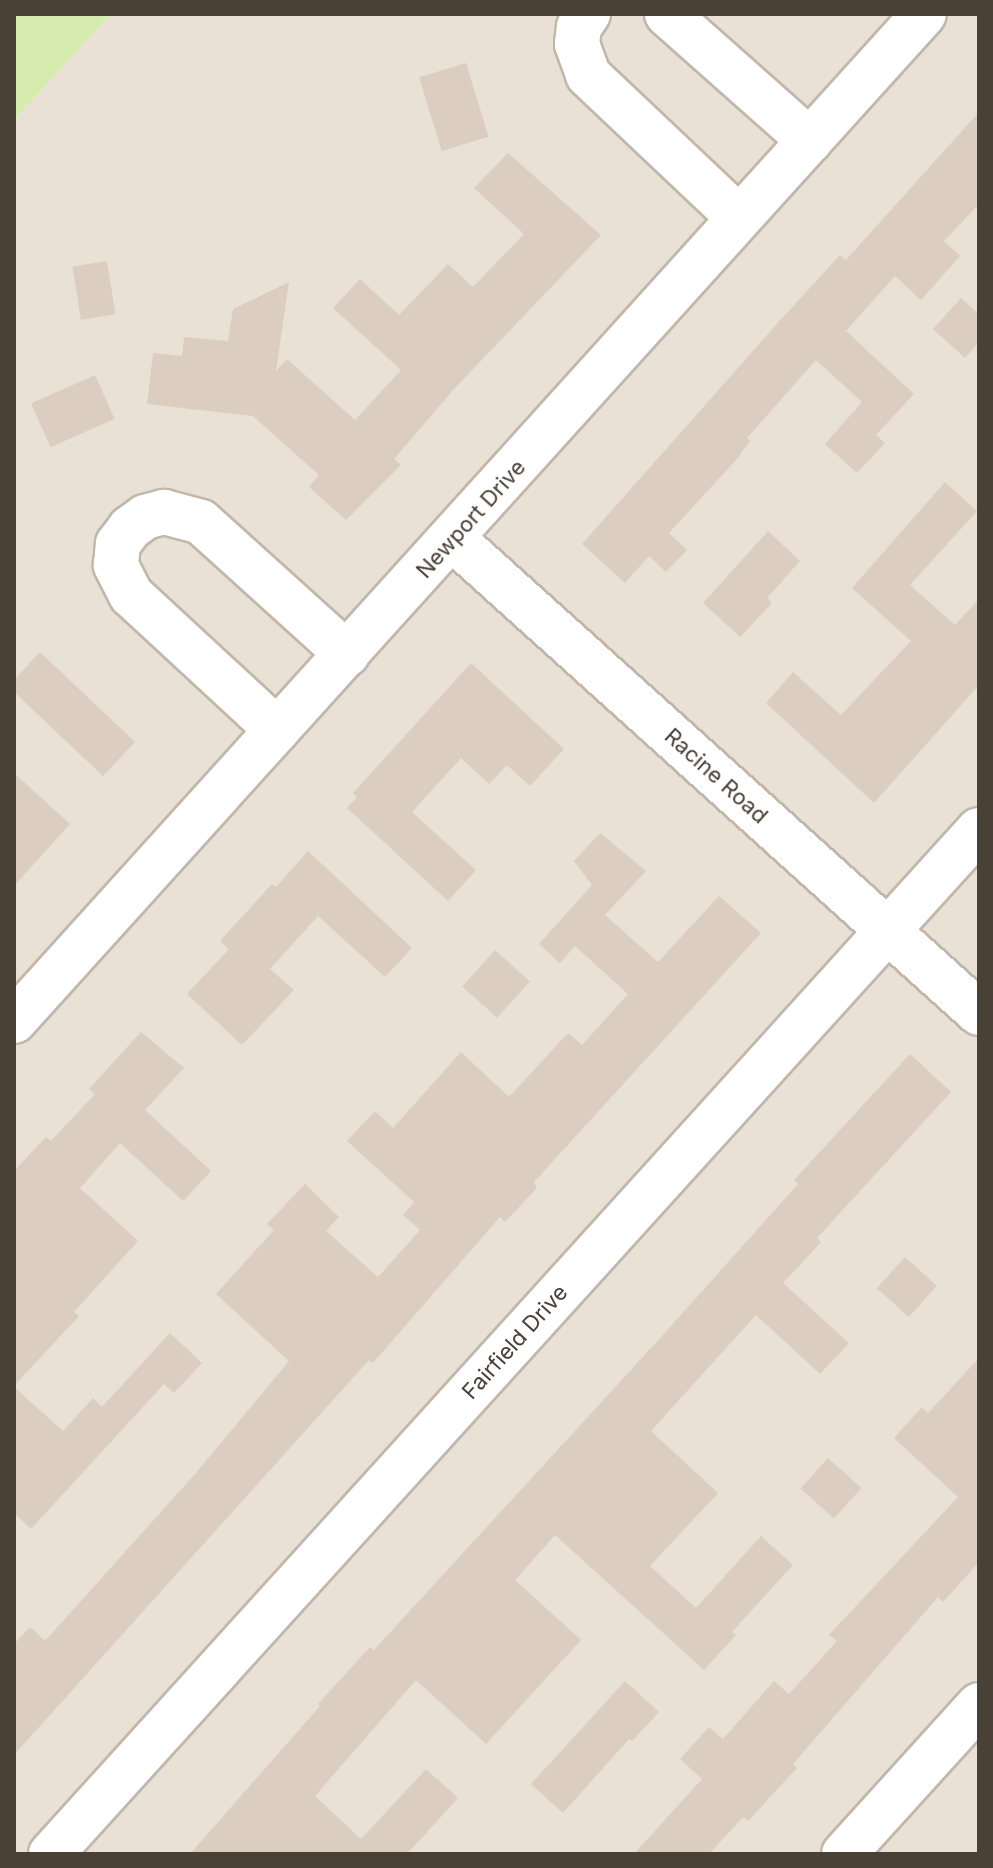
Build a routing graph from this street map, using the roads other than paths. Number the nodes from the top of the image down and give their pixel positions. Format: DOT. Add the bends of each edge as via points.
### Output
graph roads {
  1 [pos="588,14"];
  2 [pos="667,14"];
  3 [pos="924,14"];
  4 [pos="810,141"];
  5 [pos="739,218"];
  6 [pos="453,539"];
  7 [pos="347,654"];
  8 [pos="277,730"];
  9 [pos="979,830"];
  10 [pos="888,931"];
  11 [pos="979,1013"];
  12 [pos="14,1021"];
  13 [pos="979,1705"];
  14 [pos="51,1854"];
  15 [pos="844,1854"];
  1 -- 5 [label="street" via="577,44 588,75"];
  2 -- 4 [label="street"];
  3 -- 4 [label="street, Newport Drive"];
  4 -- 5 [label="street, Newport Drive"];
  5 -- 6 [label="street, Newport Drive"];
  6 -- 7 [label="street, Newport Drive"];
  6 -- 10 [label="street, Racine Road"];
  7 -- 8 [label="street, Newport Drive"];
  7 -- 8 [label="street" via="201,522 164,512 130,528 118,544 116,565 131,595"];
  8 -- 12 [label="street, Newport Drive"];
  9 -- 10 [label="street, Fairfield Drive"];
  10 -- 11 [label="street, Racine Road"];
  10 -- 14 [label="street, Fairfield Drive"];
  13 -- 15 [label="street"];
}
